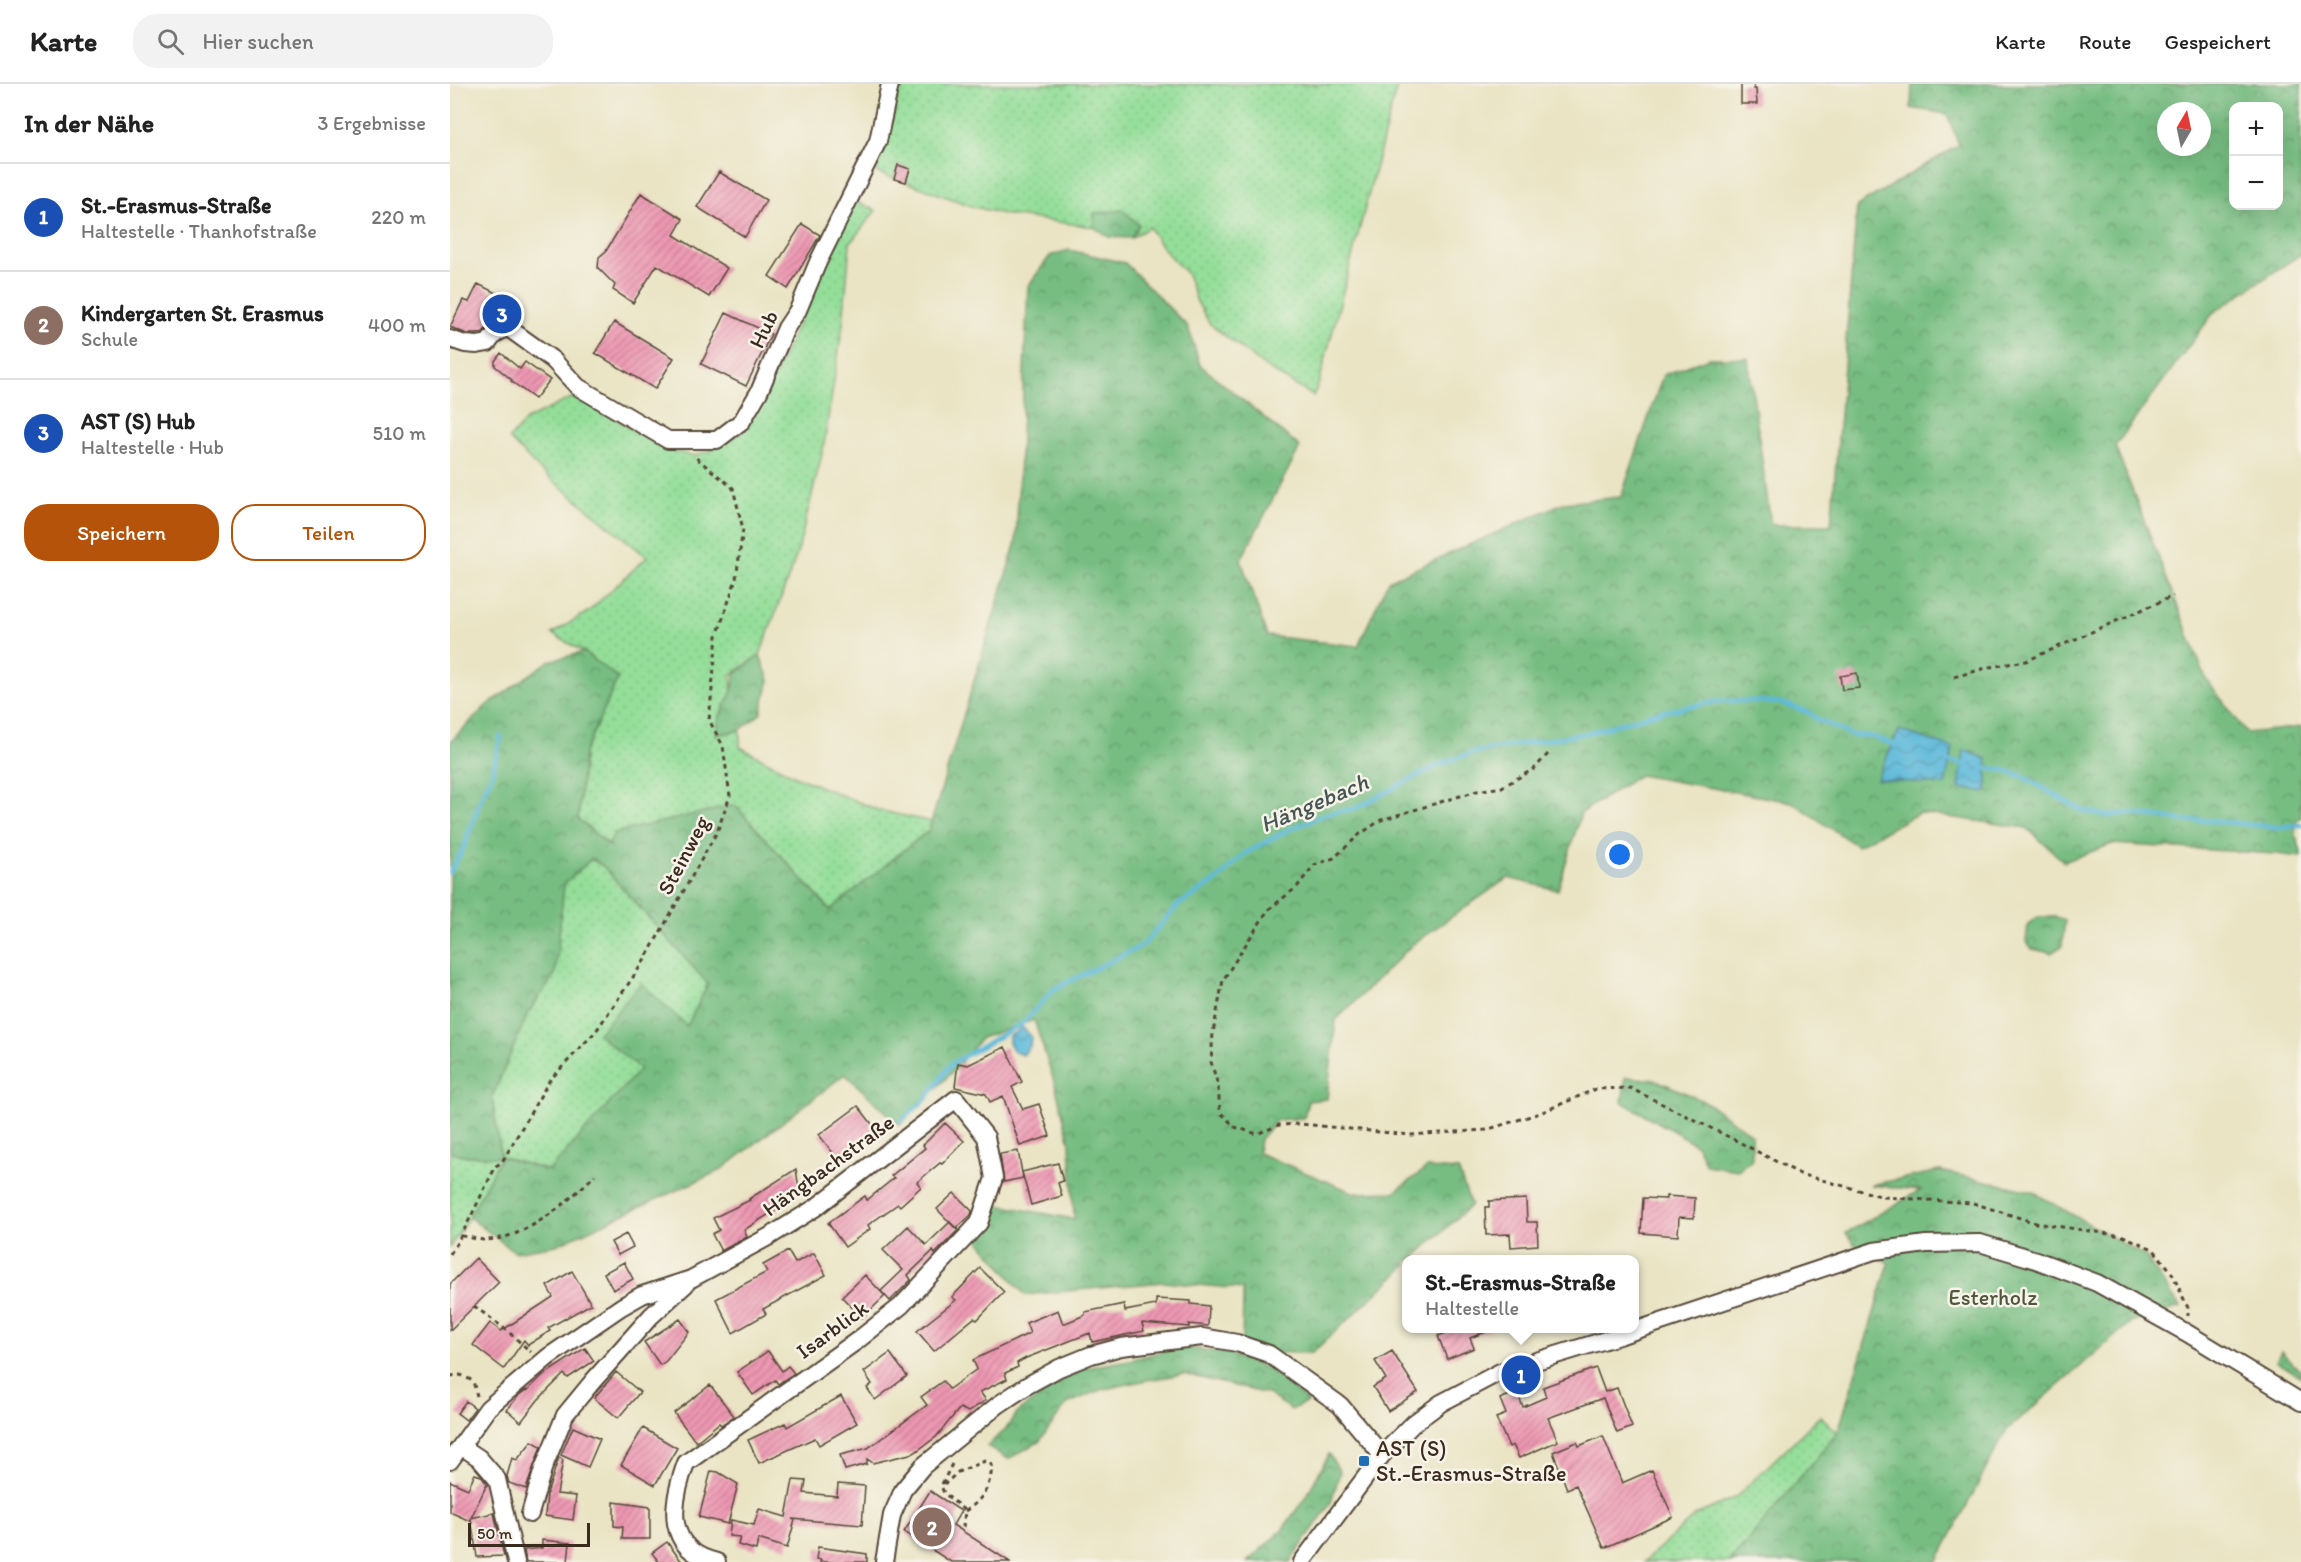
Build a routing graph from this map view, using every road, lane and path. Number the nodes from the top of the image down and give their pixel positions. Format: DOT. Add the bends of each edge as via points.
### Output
graph roads {
  1 [pos="890,84"];
  2 [pos="450,339"];
  3 [pos="675,440"];
  4 [pos="2173,596"];
  5 [pos="1953,677"];
  6 [pos="1548,754"];
  7 [pos="956,1099"];
  8 [pos="595,1175"];
  9 [pos="462,1236"];
  10 [pos="450,1254"];
  11 [pos="691,1279"];
  12 [pos="474,1306"];
  13 [pos="1639,1329"];
  14 [pos="1628,1333"];
  15 [pos="2187,1333"];
  16 [pos="520,1343"];
  17 [pos="450,1376"];
  18 [pos="2301,1402"];
  19 [pos="483,1415"];
  20 [pos="461,1446"];
  21 [pos="1382,1455"];
  22 [pos="450,1461"];
  23 [pos="953,1462"];
  24 [pos="943,1482"];
  25 [pos="964,1511"];
  26 [pos="530,1514"];
  27 [pos="963,1527"];
  28 [pos="516,1562"];
  29 [pos="717,1562"];
  30 [pos="884,1562"];
  31 [pos="1302,1562"];
  1 -- 3 [label="street, Hub" via="878,141 742,421 717,440"];
  2 -- 3 [label="street, Hub" via="465,345 488,343 507,327 553,360 578,387 668,440"];
  3 -- 9 [label="path, Steinweg" via="733,488 743,529 736,579 717,636 709,720 723,746 730,796 717,832 644,961 596,1031 549,1081 496,1166"];
  4 -- 5 [label="path" via="2026,661"];
  6 -- 15 [label="path" via="1534,769 1502,787 1381,820 1334,858 1314,865 1297,887 1268,910 1224,980 1213,1033 1211,1062 1220,1112 1235,1127 1257,1134 1279,1125 1301,1124 1410,1135 1486,1130 1596,1089 1630,1088 1800,1174 1884,1197 1973,1203 2036,1223 2123,1236 2152,1249 2171,1271 2188,1308"];
  7 -- 11 [label="street, Hängbachstraße" via="815,1208"];
  7 -- 29 [label="street, Isarblick" via="986,1137 994,1178 979,1222 892,1313 686,1463 675,1505 679,1539 702,1558"];
  8 -- 9 [label="path" via="555,1212 518,1233 485,1240"];
  9 -- 10 [label="path, Steinweg"];
  11 -- 19 [label="street, Hängbachstraße" via="642,1295 621,1307 548,1357"];
  11 -- 26 [label="street, Hängbachstraße" via="651,1317 565,1415"];
  12 -- 16 [label="path"];
  13 -- 15 [label="street" via="1874,1251 1926,1244 1980,1243 2097,1282"];
  14 -- 21 [label="street" via="1500,1372 1441,1403"];
  15 -- 18 [label="street"];
  17 -- 19 [label="path" via="461,1375 473,1381"];
  19 -- 20 [label="street, Hängbachstraße"];
  20 -- 22 [label="street, Hängbachstraße"];
  20 -- 28 [label="street" via="479,1458 497,1479"];
  21 -- 30 [label="street" via="1340,1405 1269,1354 1202,1337 1121,1347 1059,1368 1028,1385 923,1466 903,1490 892,1515"];
  21 -- 31 [label="street"];
  23 -- 24 [label="path"];
  24 -- 25 [label="path" via="944,1493"];
  24 -- 25 [label="path" via="946,1484 958,1472 985,1461 992,1465 985,1494"];
  25 -- 27 [label="path"];
}
